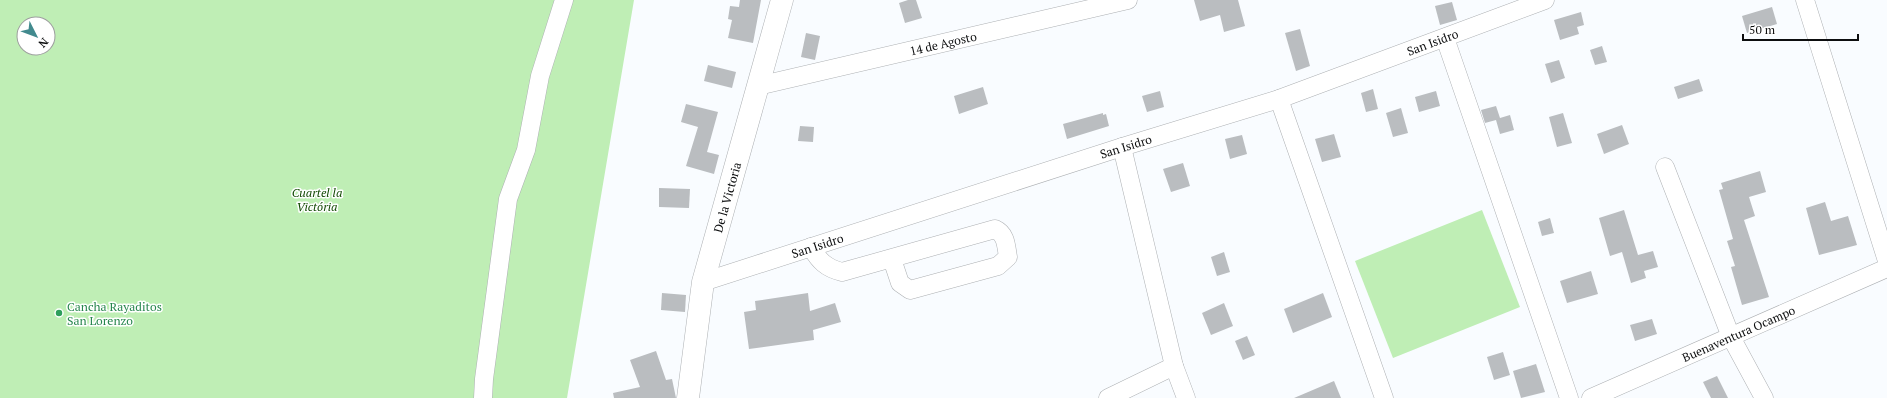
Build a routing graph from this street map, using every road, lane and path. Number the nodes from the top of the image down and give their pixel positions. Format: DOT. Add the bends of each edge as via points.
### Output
graph roads {
  1 [pos="564,0"];
  2 [pos="782,0"];
  3 [pos="1128,0"];
  4 [pos="1545,0"];
  5 [pos="1805,0"];
  6 [pos="1445,38"];
  7 [pos="758,86"];
  8 [pos="1279,99"];
  9 [pos="1122,147"];
  10 [pos="1665,167"];
  11 [pos="812,247"];
  12 [pos="892,259"];
  13 [pos="1887,261"];
  14 [pos="1887,268"];
  15 [pos="703,282"];
  16 [pos="1731,337"];
  17 [pos="1174,366"];
  18 [pos="483,398"];
  19 [pos="688,398"];
  20 [pos="1108,398"];
  21 [pos="1186,398"];
  22 [pos="1384,398"];
  23 [pos="1569,398"];
  24 [pos="1591,398"];
  25 [pos="1764,398"];
  1 -- 18 [label="street" via="540,76 526,150 508,199"];
  2 -- 7 [label="main road, De la Victoria"];
  3 -- 7 [label="street, 14 de Agosto"];
  4 -- 6 [label="street, San Isidro"];
  5 -- 13 [label="street"];
  6 -- 8 [label="street, San Isidro"];
  6 -- 23 [label="street"];
  7 -- 15 [label="main road, De la Victoria"];
  8 -- 9 [label="street, San Isidro"];
  8 -- 22 [label="street"];
  9 -- 11 [label="street, San Isidro"];
  9 -- 17 [label="street"];
  10 -- 16 [label="street"];
  11 -- 12 [label="street" via="818,260 842,272"];
  11 -- 15 [label="street, San Isidro"];
  12 -- 12 [label="street" via="994,229 1001,232 1008,257 998,266 910,290 900,283"];
  14 -- 16 [label="street, Buenaventura Ocampo"];
  15 -- 19 [label="main road, De la Victoria"];
  16 -- 24 [label="street, Buenaventura Ocampo"];
  16 -- 25 [label="street"];
  17 -- 20 [label="street"];
  17 -- 21 [label="street"];
}
